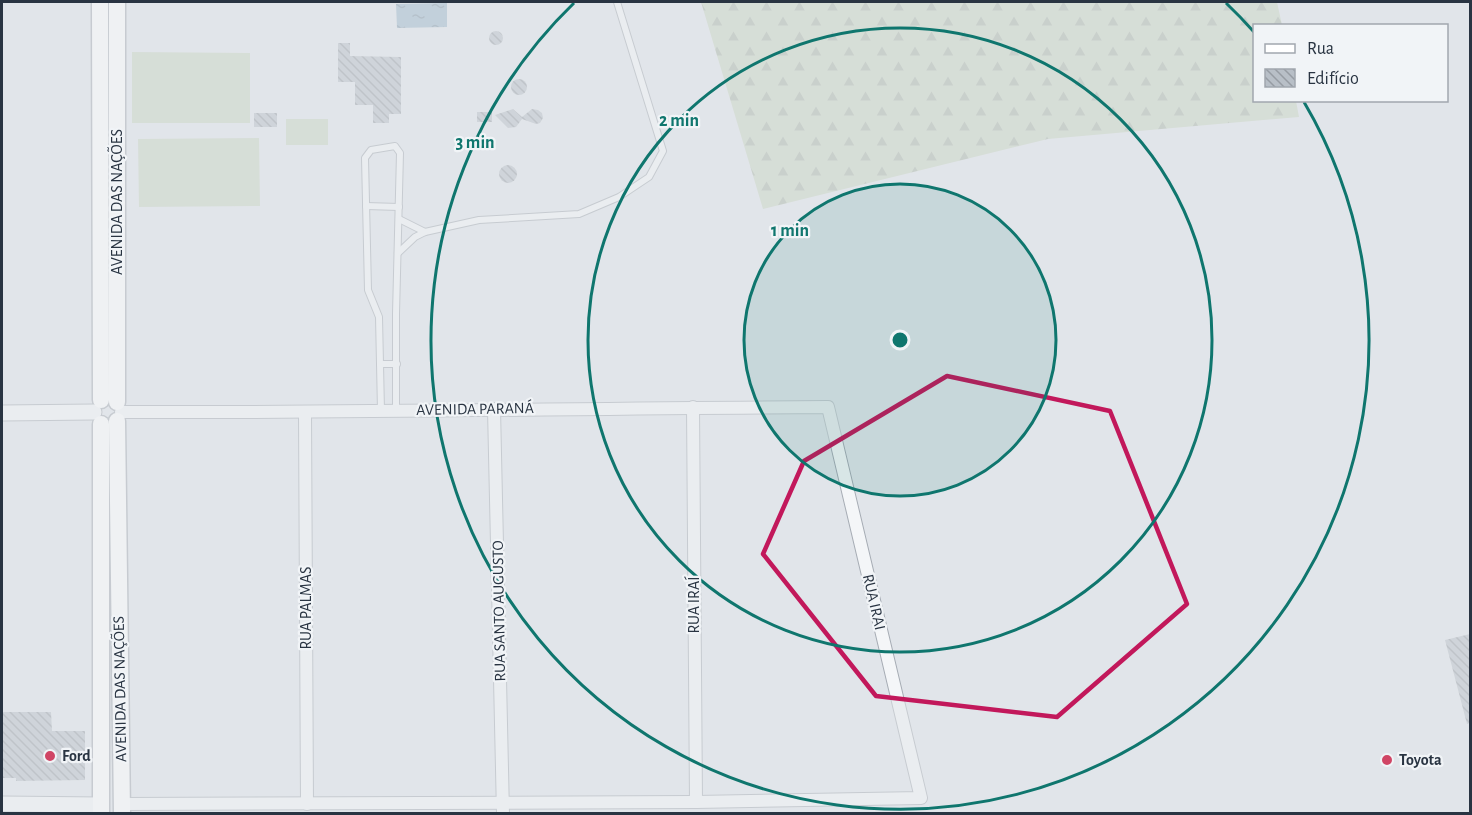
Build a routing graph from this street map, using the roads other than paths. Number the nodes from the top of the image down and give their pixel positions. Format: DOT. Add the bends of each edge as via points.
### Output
graph roads {
  1 [pos="100,2"];
  2 [pos="117,2"];
  3 [pos="618,2"];
  4 [pos="366,206"];
  5 [pos="399,207"];
  6 [pos="399,219"];
  7 [pos="425,232"];
  8 [pos="398,253"];
  9 [pos="380,364"];
  10 [pos="397,364"];
  11 [pos="693,407"];
  12 [pos="828,407"];
  13 [pos="495,409"];
  14 [pos="381,411"];
  15 [pos="396,411"];
  16 [pos="2,412"];
  17 [pos="109,412"];
  18 [pos="305,413"];
  19 [pos="696,802"];
  20 [pos="2,804"];
  21 [pos="308,804"];
  22 [pos="503,808"];
  23 [pos="112,810"];
  1 -- 17 [label="main road, AVENIDA DAS NAÇÕES"];
  2 -- 17 [label="main road, AVENIDA DAS NAÇÕES"];
  3 -- 7 [label="lane" via="663,151 649,177 619,197 579,214 479,220"];
  4 -- 5 [label="lane"];
  4 -- 5 [label="lane" via="366,154 395,146 400,153"];
  4 -- 9 [label="lane" via="368,290 379,317"];
  5 -- 6 [label="lane"];
  6 -- 7 [label="lane"];
  6 -- 8 [label="lane"];
  7 -- 8 [label="lane"];
  8 -- 10 [label="lane"];
  9 -- 10 [label="lane"];
  9 -- 14 [label="lane"];
  10 -- 15 [label="lane"];
  11 -- 12 [label="street, AVENIDA PARANÁ"];
  11 -- 13 [label="street, AVENIDA PARANÁ"];
  11 -- 19 [label="street, RUA IRAÍ"];
  12 -- 19 [label="street, RUA IRAI" via="921,798"];
  13 -- 15 [label="street, AVENIDA PARANÁ"];
  13 -- 22 [label="street, RUA SANTO AUGUSTO"];
  14 -- 15 [label="street, AVENIDA PARANÁ"];
  14 -- 18 [label="street, AVENIDA PARANÁ"];
  16 -- 17 [label="street, AVENIDA PARANÁ"];
  17 -- 18 [label="street, AVENIDA PARANÁ"];
  17 -- 23 [label="main road, AVENIDA DAS NAÇÕES"];
  18 -- 21 [label="street, RUA PALMAS"];
  19 -- 22 [label="street"];
  20 -- 23 [label="street"];
  21 -- 22 [label="street"];
  21 -- 23 [label="street"];
}
